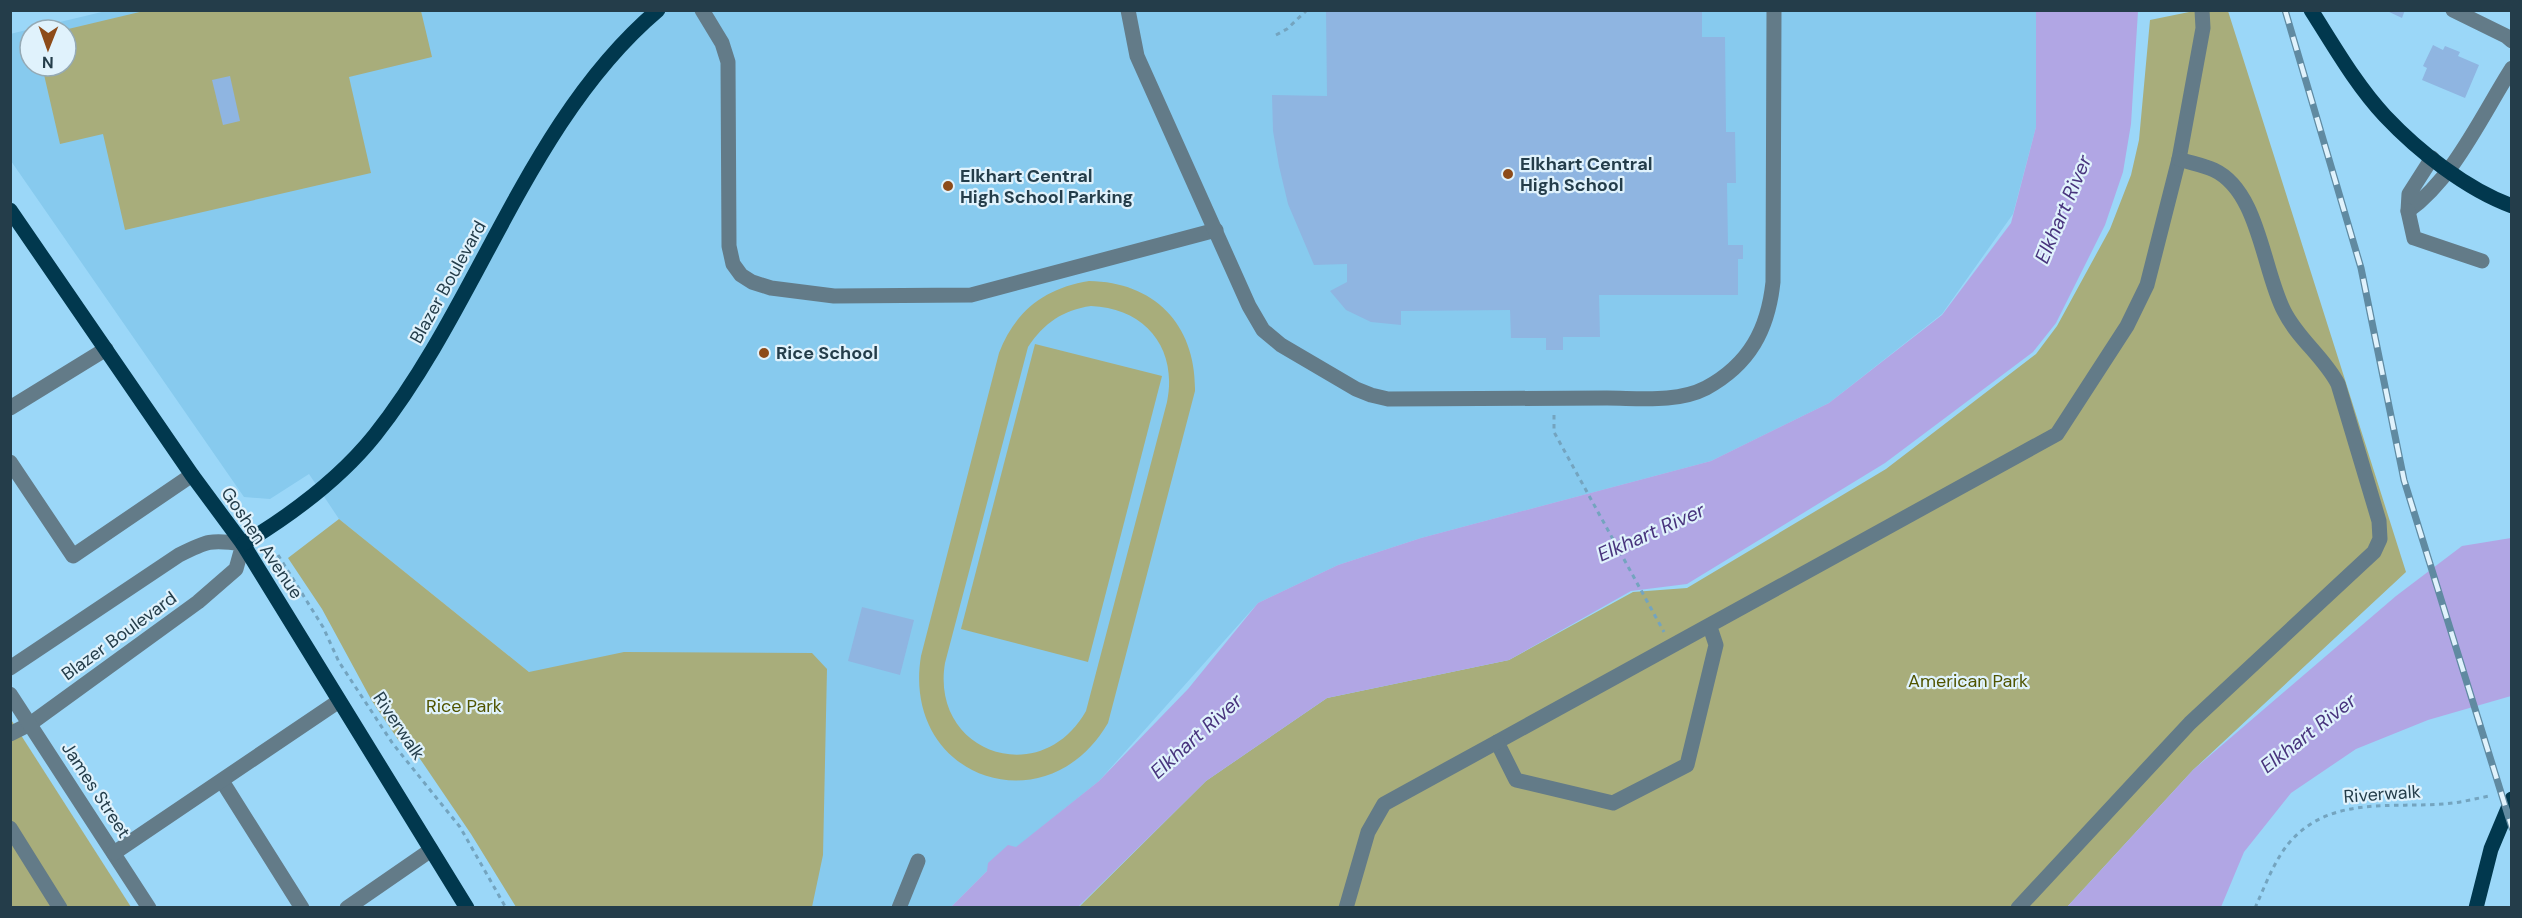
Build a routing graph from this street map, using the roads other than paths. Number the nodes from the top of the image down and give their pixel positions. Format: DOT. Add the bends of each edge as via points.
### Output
graph roads {
  1 [pos="658,10"];
  2 [pos="702,10"];
  3 [pos="1128,10"];
  4 [pos="1774,10"];
  5 [pos="2202,10"];
  6 [pos="2311,10"];
  7 [pos="2453,10"];
  8 [pos="2320,18"];
  9 [pos="2511,41"];
  10 [pos="2511,68"];
  11 [pos="2432,158"];
  12 [pos="2179,159"];
  13 [pos="2449,170"];
  14 [pos="2510,201"];
  15 [pos="10,210"];
  16 [pos="2408,211"];
  17 [pos="1216,230"];
  18 [pos="2482,261"];
  19 [pos="106,349"];
  20 [pos="10,408"];
  21 [pos="10,462"];
  22 [pos="192,475"];
  23 [pos="243,544"];
  24 [pos="1710,627"];
  25 [pos="10,668"];
  26 [pos="10,694"];
  27 [pos="339,701"];
  28 [pos="30,724"];
  29 [pos="10,734"];
  30 [pos="1497,742"];
  31 [pos="222,781"];
  32 [pos="2511,799"];
  33 [pos="10,828"];
  34 [pos="431,850"];
  35 [pos="114,853"];
  36 [pos="918,861"];
  37 [pos="60,908"];
  38 [pos="148,908"];
  39 [pos="302,908"];
  40 [pos="347,908"];
  41 [pos="467,908"];
  42 [pos="899,908"];
  43 [pos="1346,908"];
  44 [pos="2018,908"];
  45 [pos="2476,908"];
  1 -- 23 [label="main road, Blazer Boulevard" via="605,63 580,95 429,355 374,437 307,501"];
  2 -- 17 [label="street" via="722,43 728,62 729,246 733,264 752,282 834,296 970,295"];
  3 -- 17 [label="street" via="1137,56"];
  4 -- 17 [label="street" via="1770,308 1761,335 1744,358 1705,388 1678,397 1388,399 1371,395 1281,345 1263,330"];
  5 -- 12 [label="street" via="2203,28"];
  6 -- 8 [label="main road"];
  7 -- 9 [label="street"];
  8 -- 11 [label="main road" via="2358,83 2385,116"];
  10 -- 13 [label="street"];
  11 -- 13 [label="main road"];
  11 -- 16 [label="street" via="2409,194"];
  12 -- 24 [label="street" via="2147,285 2127,326 2057,434"];
  12 -- 44 [label="street" via="2216,171 2233,184 2246,204 2283,310 2338,384 2379,521 2380,539 2374,552 2190,723"];
  13 -- 14 [label="main road" via="2461,180"];
  13 -- 16 [label="street"];
  15 -- 19 [label="main road, Goshen Avenue"];
  16 -- 18 [label="street" via="2414,238"];
  19 -- 20 [label="street"];
  19 -- 22 [label="main road, Goshen Avenue"];
  21 -- 22 [label="street" via="73,556"];
  22 -- 23 [label="main road, Goshen Avenue"];
  23 -- 25 [label="street, Blazer Boulevard" via="217,540 179,555"];
  23 -- 27 [label="main road, Goshen Avenue"];
  23 -- 28 [label="street, Blazer Boulevard" via="236,569 198,602"];
  24 -- 30 [label="street"];
  24 -- 30 [label="street" via="1716,645 1687,765 1613,803 1515,780"];
  26 -- 28 [label="street, James Street"];
  27 -- 31 [label="street"];
  27 -- 34 [label="main road, Goshen Avenue"];
  28 -- 29 [label="street, Blazer Boulevard"];
  28 -- 35 [label="street, James Street"];
  30 -- 43 [label="street" via="1384,804 1368,832"];
  31 -- 35 [label="street"];
  31 -- 39 [label="street"];
  32 -- 45 [label="main road" via="2491,849"];
  33 -- 37 [label="street"];
  34 -- 40 [label="street"];
  34 -- 41 [label="main road, Goshen Avenue"];
  35 -- 38 [label="street, James Street"];
  36 -- 42 [label="street"];
}
